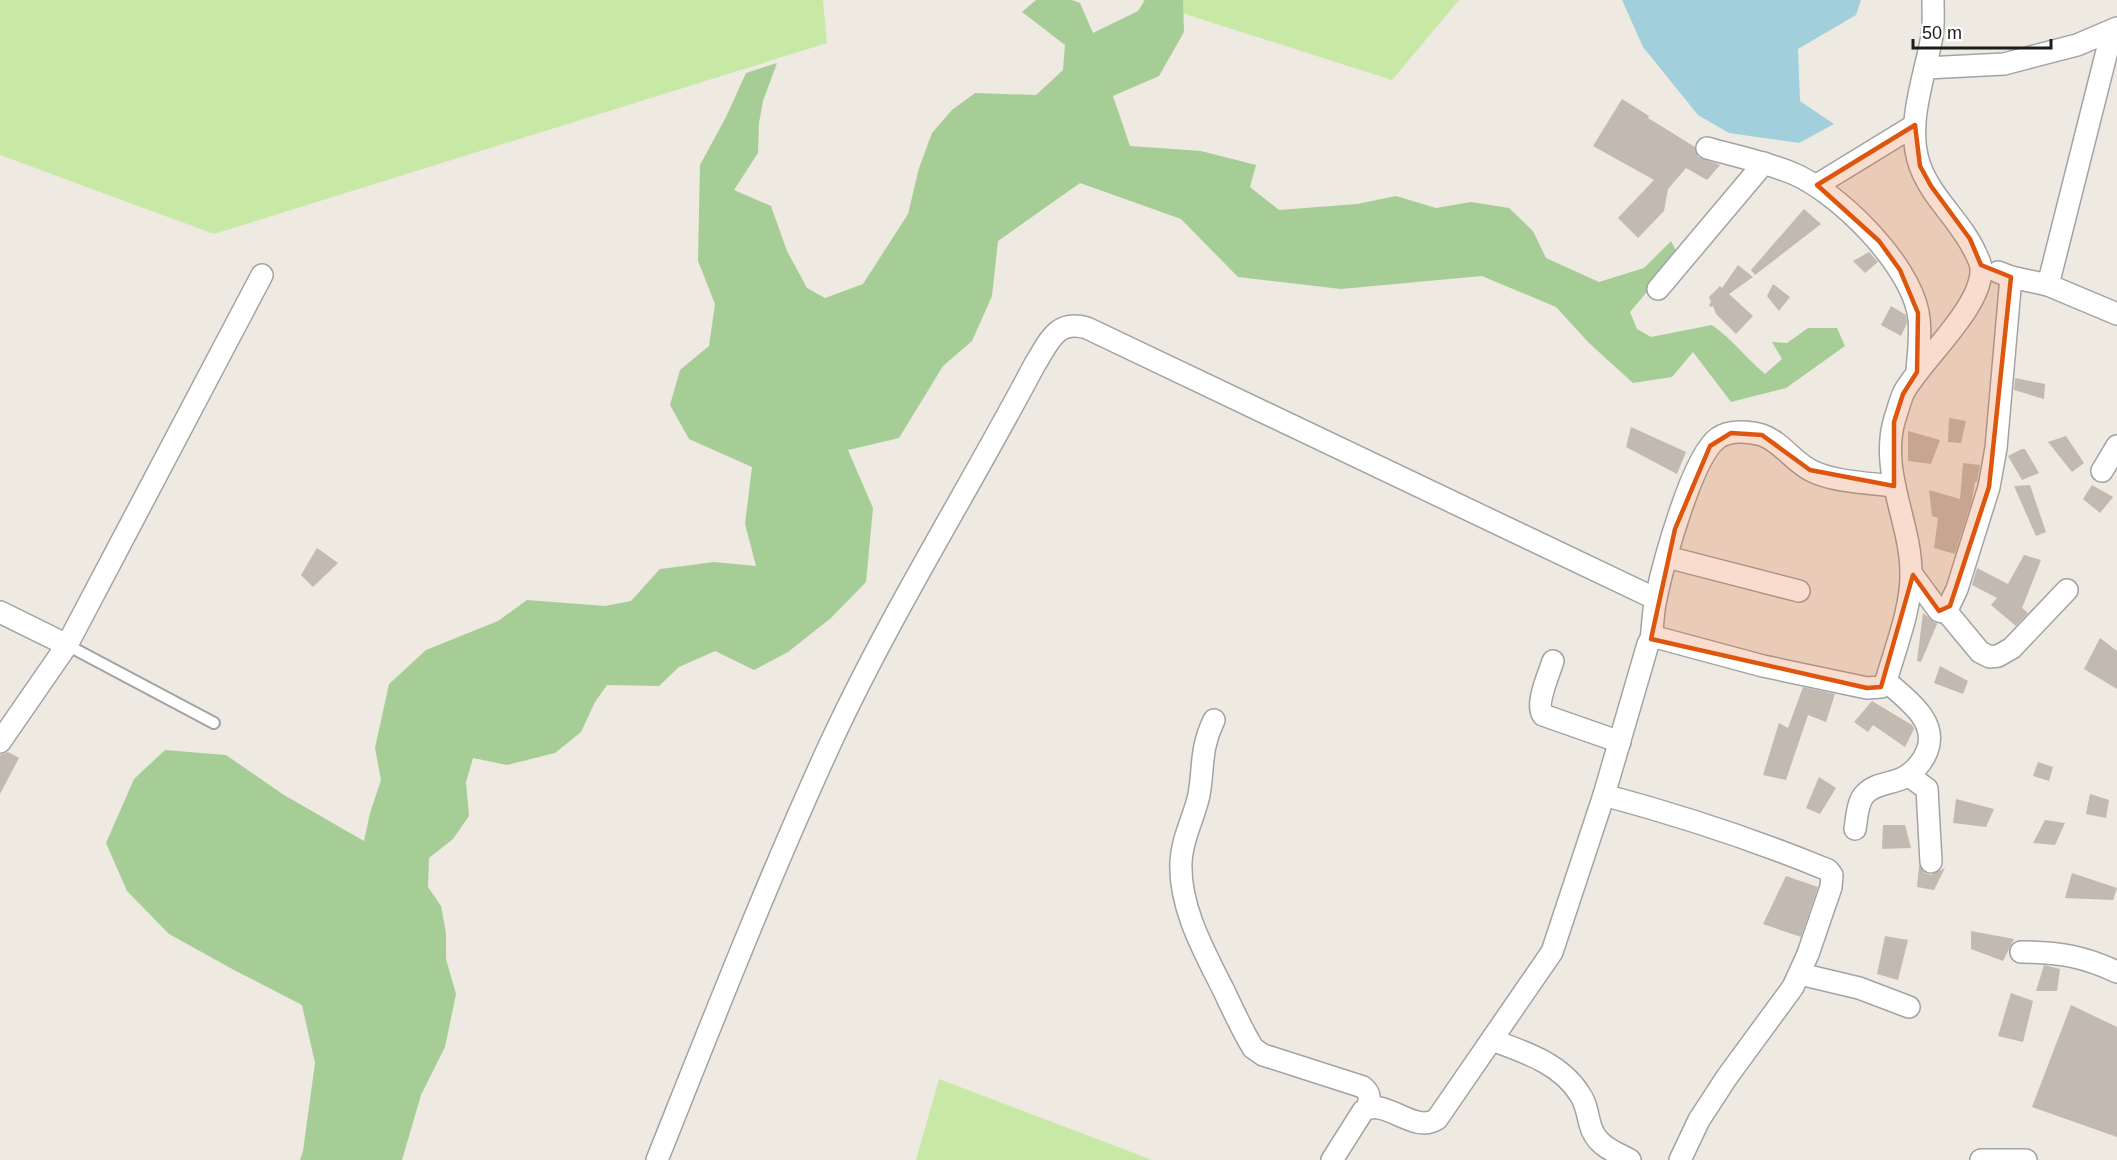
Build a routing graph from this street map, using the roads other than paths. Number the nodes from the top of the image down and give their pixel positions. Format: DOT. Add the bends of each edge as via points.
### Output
graph roads {
  1 [pos="1933,0"];
  2 [pos="2114,29"];
  3 [pos="1926,68"];
  4 [pos="1915,125"];
  5 [pos="1707,148"];
  6 [pos="1764,164"];
  7 [pos="1816,185"];
  8 [pos="1981,265"];
  9 [pos="262,275"];
  10 [pos="2011,277"];
  11 [pos="2048,285"];
  12 [pos="1658,289"];
  13 [pos="2117,314"];
  14 [pos="1917,372"];
  15 [pos="2117,446"];
  16 [pos="2102,471"];
  17 [pos="1894,486"];
  18 [pos="1667,557"];
  19 [pos="1911,573"];
  20 [pos="2067,590"];
  21 [pos="1799,591"];
  22 [pos="1656,599"];
  23 [pos="1946,611"];
  24 [pos="0,612"];
  25 [pos="1651,639"];
  26 [pos="67,645"];
  27 [pos="1553,661"];
  28 [pos="1886,681"];
  29 [pos="1214,720"];
  30 [pos="214,723"];
  31 [pos="0,742"];
  32 [pos="1620,742"];
  33 [pos="1908,775"];
  34 [pos="1604,795"];
  35 [pos="1855,829"];
  36 [pos="1931,862"];
  37 [pos="2020,952"];
  38 [pos="2117,972"];
  39 [pos="1800,974"];
  40 [pos="1908,1007"];
  41 [pos="1492,1040"];
  42 [pos="1368,1107"];
  43 [pos="657,1160"];
  44 [pos="1332,1160"];
  45 [pos="1630,1160"];
  46 [pos="1680,1160"];
  47 [pos="1981,1160"];
  48 [pos="2026,1160"];
  1 -- 3 [label="street" via="1933,33"];
  2 -- 3 [label="street" via="2077,45 2004,64"];
  2 -- 11 [label="street"];
  3 -- 4 [label="street"];
  4 -- 7 [label="street"];
  4 -- 8 [label="street" via="1920,166 1970,238"];
  5 -- 6 [label="street"];
  6 -- 7 [label="street"];
  6 -- 12 [label="street"];
  7 -- 14 [label="street" via="1879,242 1900,270 1918,314"];
  8 -- 10 [label="street"];
  8 -- 14 [label="street" via="1980,286 1968,307"];
  9 -- 26 [label="street"];
  10 -- 11 [label="street"];
  10 -- 23 [label="street" via="1989,487 1957,589"];
  11 -- 13 [label="street"];
  14 -- 17 [label="street" via="1903,394 1894,422"];
  15 -- 16 [label="street"];
  17 -- 18 [label="street" via="1830,477 1810,470 1762,435 1743,432 1718,437 1698,466"];
  17 -- 19 [label="street"];
  18 -- 21 [label="street"];
  18 -- 22 [label="street"];
  19 -- 23 [label="street" via="1939,610"];
  19 -- 28 [label="street"];
  20 -- 23 [label="street" via="2012,648 1994,657 1980,652"];
  22 -- 25 [label="street"];
  22 -- 43 [label="street" via="1087,328 1068,325 1059,329 1035,364 832,741"];
  24 -- 26 [label="street"];
  25 -- 28 [label="street" via="1867,688 1881,687"];
  25 -- 32 [label="street"];
  26 -- 30 [label="lane"];
  26 -- 31 [label="street"];
  27 -- 32 [label="street" via="1540,702 1543,715"];
  28 -- 33 [label="street" via="1914,706 1930,733 1925,757"];
  29 -- 42 [label="street" via="1206,737 1198,798 1181,861 1182,886 1193,924 1253,1048 1263,1055 1363,1087 1370,1097"];
  32 -- 34 [label="street"];
  33 -- 35 [label="street" via="1864,794"];
  33 -- 36 [label="street" via="1927,789"];
  34 -- 39 [label="street" via="1764,843 1828,870 1832,875 1831,887"];
  34 -- 41 [label="street" via="1552,952"];
  37 -- 38 [label="street" via="2073,956"];
  39 -- 40 [label="street" via="1859,988"];
  39 -- 46 [label="street" via="1784,1003 1699,1120"];
  41 -- 42 [label="street" via="1430,1124"];
  41 -- 45 [label="street" via="1543,1060 1574,1086 1586,1106 1594,1136"];
  42 -- 44 [label="street"];
  47 -- 48 [label="street"];
}
